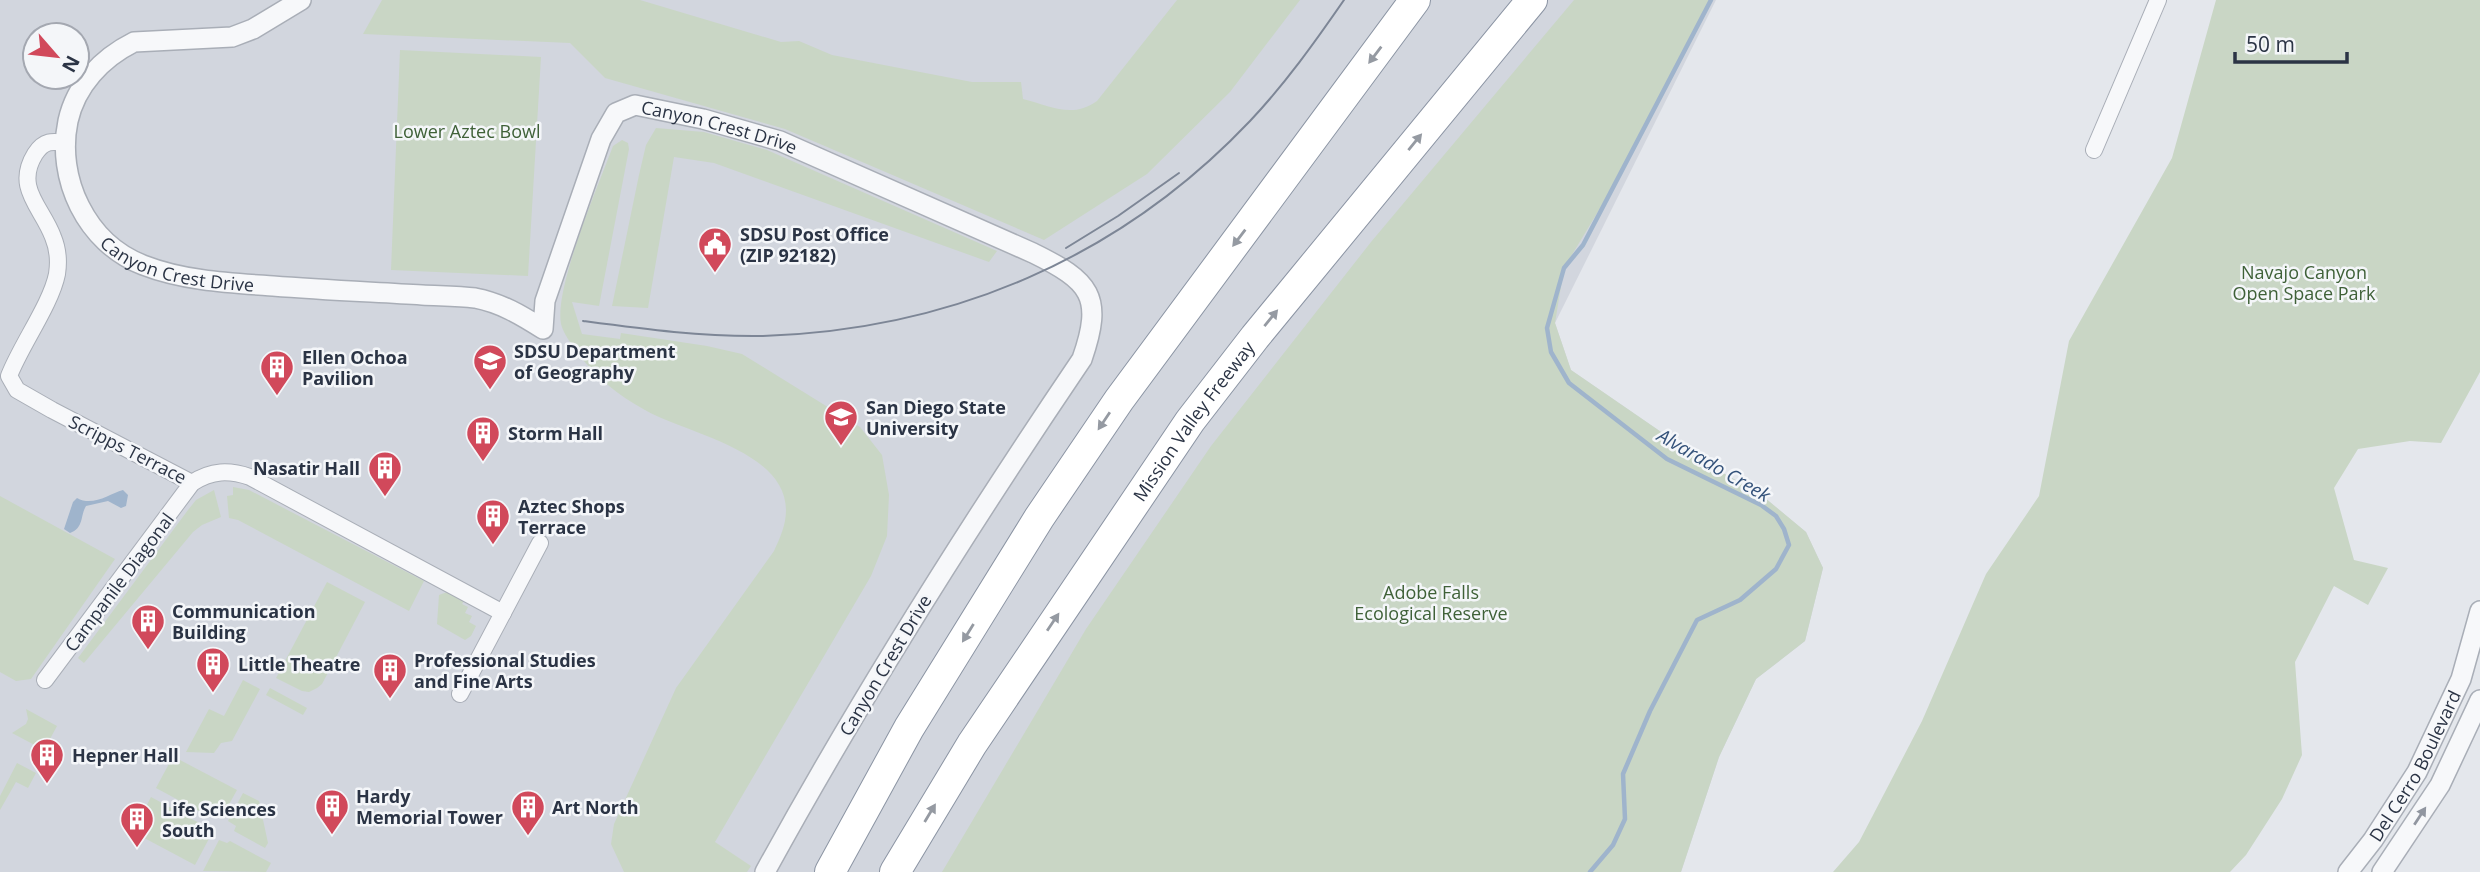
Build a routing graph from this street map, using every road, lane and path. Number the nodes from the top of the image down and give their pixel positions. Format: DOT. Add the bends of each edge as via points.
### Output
graph roads {
  1 [pos="301,0"];
  2 [pos="1415,0"];
  3 [pos="1532,0"];
  4 [pos="2158,0"];
  5 [pos="67,143"];
  6 [pos="2094,150"];
  7 [pos="5,382"];
  8 [pos="192,483"];
  9 [pos="540,543"];
  10 [pos="2480,611"];
  11 [pos="503,613"];
  12 [pos="45,680"];
  13 [pos="460,694"];
  14 [pos="2480,700"];
  15 [pos="765,872"];
  16 [pos="830,872"];
  17 [pos="895,872"];
  18 [pos="2348,872"];
  19 [pos="2382,872"];
  1 -- 5 [label="street, Canyon Crest Drive" via="232,37 148,40 120,49 82,88 69,120"];
  2 -- 16 [label="highway, one-way" via="1119,400 1039,518 909,728"];
  17 -- 3 [label="highway, Mission Valley Freeway, one-way" via="972,744 1190,421"];
  4 -- 6 [label="street"];
  5 -- 7 [label="street, Scripps Terrace" via="43,144 30,162 30,194 53,236 56,277"];
  5 -- 15 [label="street, Canyon Crest Drive" via="67,172 81,209 115,248 140,264 229,283 476,299 516,311 543,329 545,301 601,139 616,113 635,105 780,141 1034,253 1079,280 1093,311 1082,359 918,609"];
  7 -- 8 [label="street, Scripps Terrace"];
  8 -- 11 [label="street, Scripps Terrace" via="217,472 250,477"];
  8 -- 12 [label="street, Campanile Diagonal"];
  9 -- 11 [label="street"];
  10 -- 18 [label="street, Del Cerro Boulevard" via="2461,679 2417,772"];
  11 -- 13 [label="street"];
  19 -- 14 [label="street, Del Cerro Boulevard, one-way" via="2440,785"];
}
